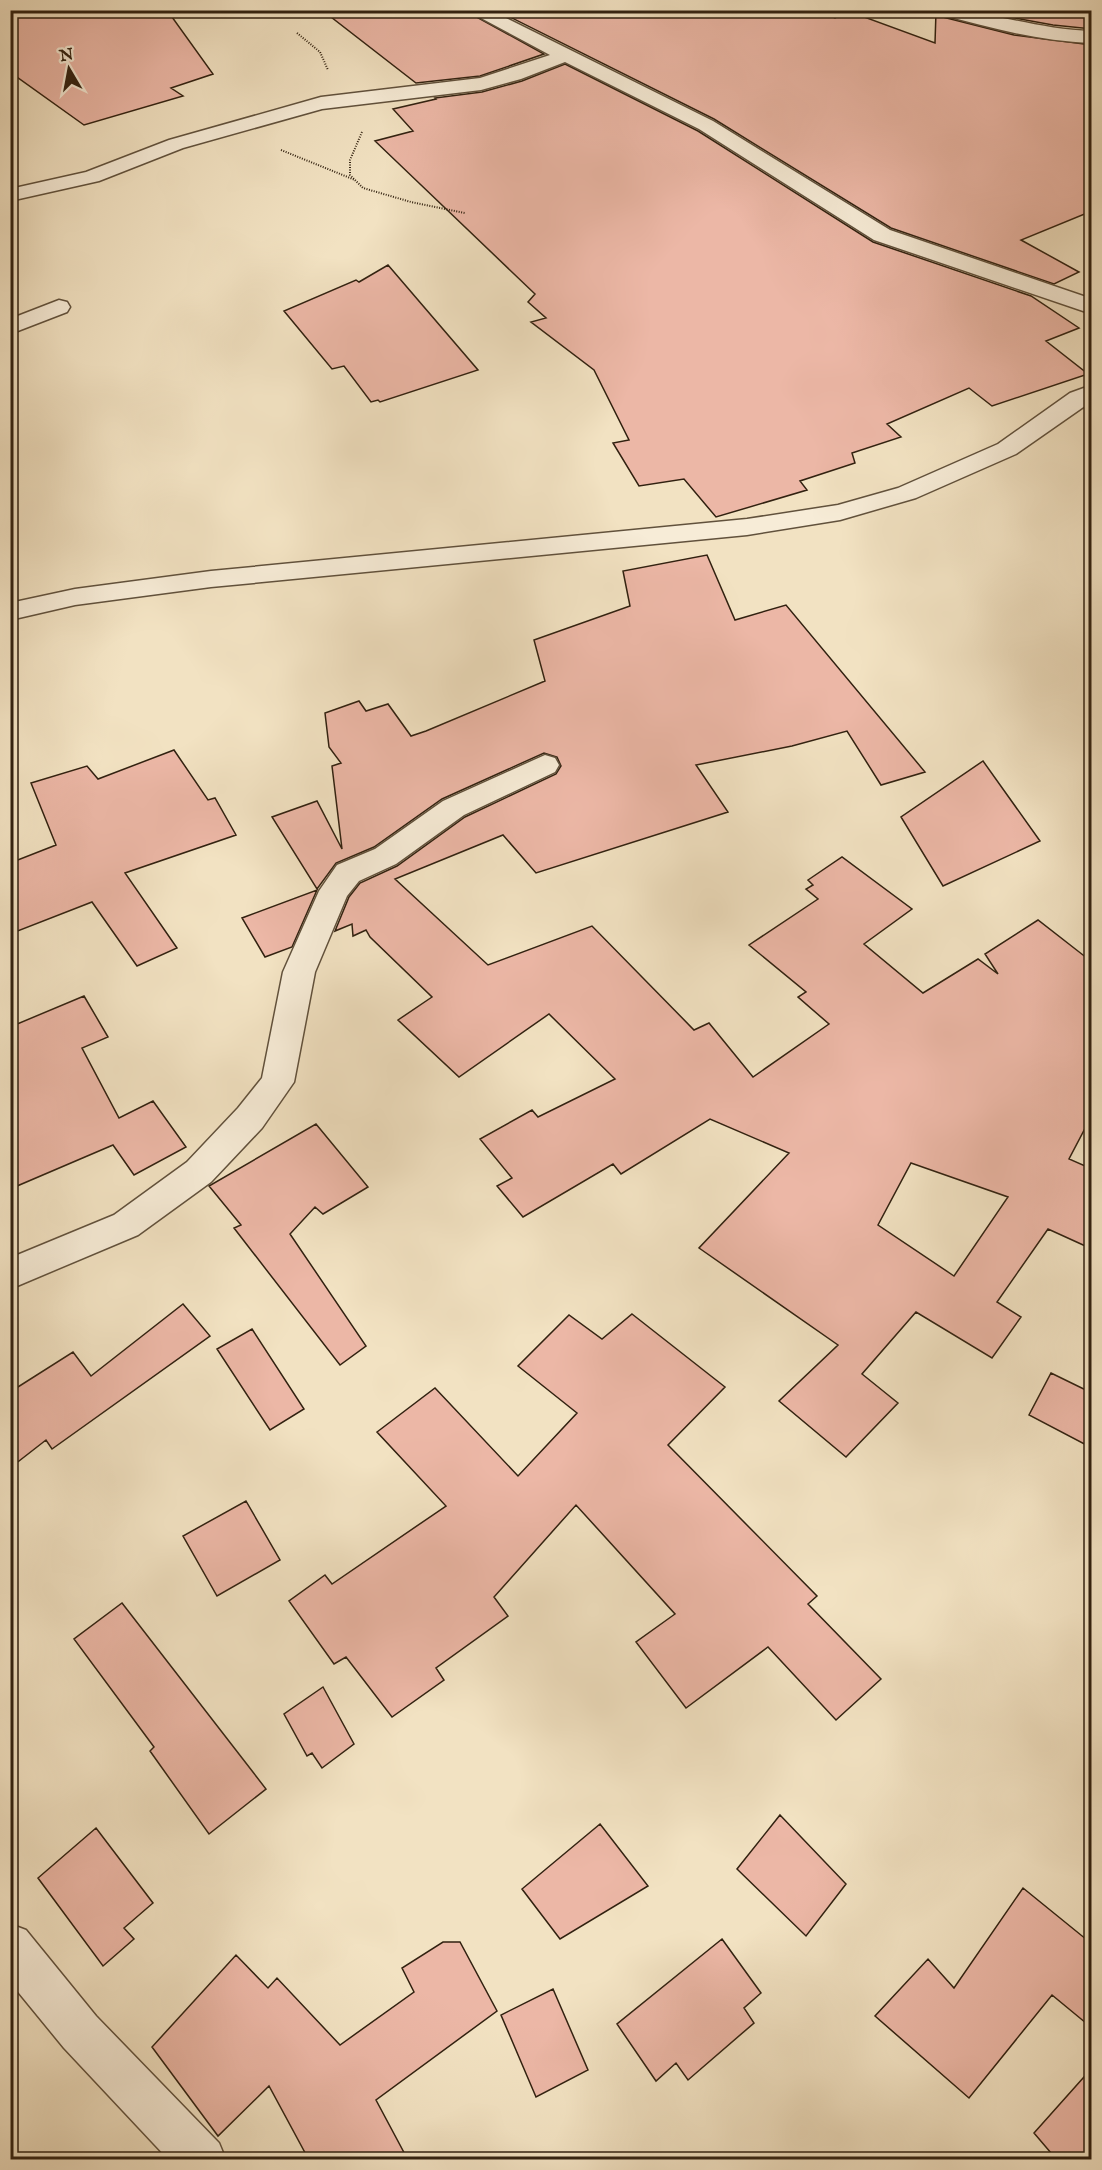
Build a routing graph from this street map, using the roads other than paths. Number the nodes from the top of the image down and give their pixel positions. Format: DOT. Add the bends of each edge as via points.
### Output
graph roads {
  1 [pos="475,10"];
  2 [pos="946,10"];
  3 [pos="1092,37"];
  4 [pos="564,56"];
  5 [pos="10,195"];
  6 [pos="59,307"];
  7 [pos="1092,307"];
  8 [pos="10,327"];
  9 [pos="1092,392"];
  10 [pos="10,612"];
  11 [pos="545,765"];
  12 [pos="10,1274"];
  13 [pos="10,1946"];
  14 [pos="202,2160"];
  1 -- 4 [label="street"];
  2 -- 3 [label="street" via="998,25"];
  4 -- 5 [label="street" via="481,84 321,103 176,144 92,177"];
  4 -- 7 [label="street" via="706,125 882,235"];
  6 -- 8 [label="street"];
  9 -- 10 [label="street" via="1007,448 978,462 906,493 840,512 747,527 120,590"];
  11 -- 12 [label="street" via="439,816 388,854 348,873 334,891 299,972 278,1082 250,1118 199,1172 126,1226"];
  13 -- 14 [label="street" via="80,2032"];
}
